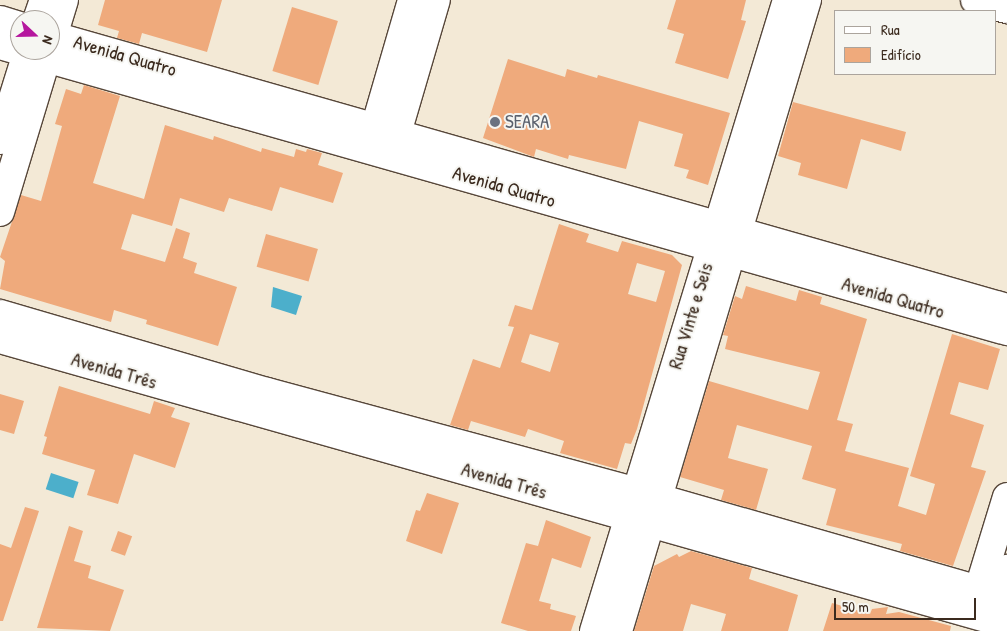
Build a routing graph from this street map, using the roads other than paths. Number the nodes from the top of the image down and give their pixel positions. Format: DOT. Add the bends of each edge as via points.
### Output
graph roads {
  1 [pos="412,0"];
  2 [pos="436,0"];
  3 [pos="787,0"];
  4 [pos="807,0"];
  5 [pos="975,0"];
  6 [pos="1007,9"];
  7 [pos="60,48"];
  8 [pos="35,60"];
  9 [pos="39,60"];
  10 [pos="0,140"];
  11 [pos="383,140"];
  12 [pos="0,212"];
  13 [pos="725,238"];
  14 [pos="1007,308"];
  15 [pos="0,314"];
  16 [pos="1007,331"];
  17 [pos="0,338"];
  18 [pos="1007,497"];
  19 [pos="644,507"];
  20 [pos="1007,569"];
  21 [pos="989,613"];
  22 [pos="594,631"];
  23 [pos="618,631"];
  1 -- 11 [label="street"];
  2 -- 11 [label="street"];
  3 -- 13 [label="street, Rua Vinte e Seis"];
  4 -- 13 [label="street, Rua Vinte e Seis"];
  5 -- 6 [label="street"];
  7 -- 11 [label="street, Avenida Quatro"];
  8 -- 10 [label="street"];
  9 -- 12 [label="street"];
  11 -- 13 [label="street, Avenida Quatro"];
  13 -- 14 [label="street, Avenida Quatro"];
  13 -- 16 [label="street, Avenida Quatro"];
  13 -- 19 [label="street, Rua Vinte e Seis"];
  15 -- 19 [label="street, Avenida Três"];
  17 -- 19 [label="street, Avenida Três"];
  18 -- 21 [label="street"];
  19 -- 21 [label="street, Avenida Três"];
  19 -- 22 [label="street, Rua Vinte e Seis"];
  19 -- 23 [label="street, Rua Vinte e Seis"];
  20 -- 21 [label="street"];
}
